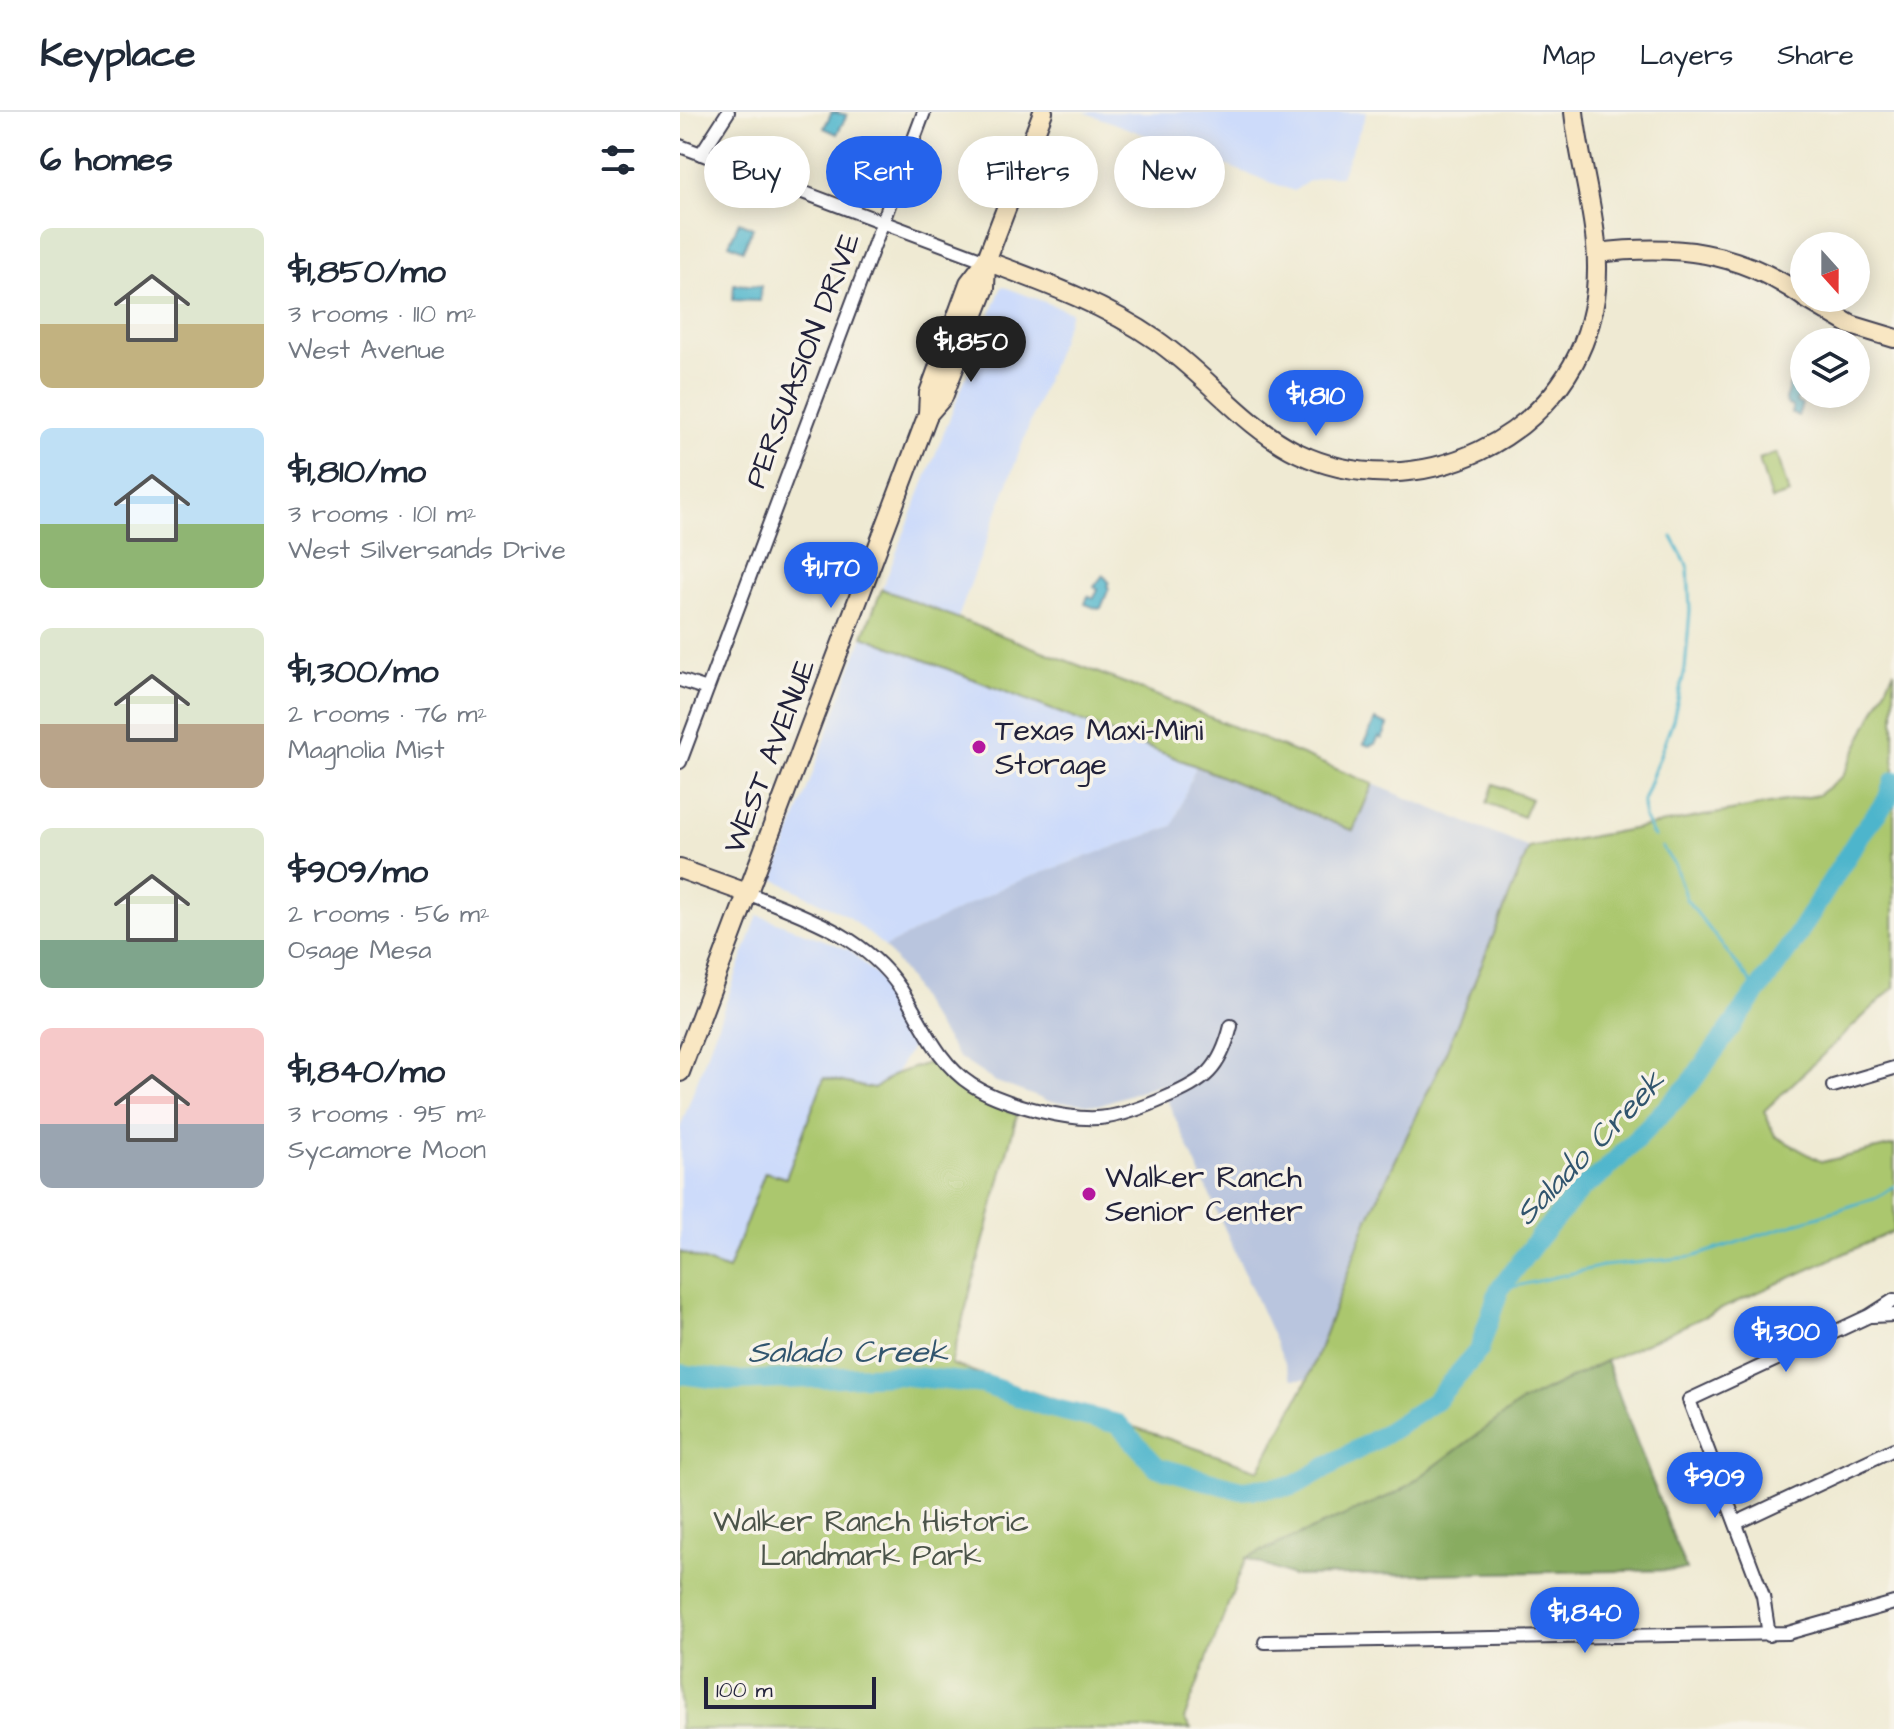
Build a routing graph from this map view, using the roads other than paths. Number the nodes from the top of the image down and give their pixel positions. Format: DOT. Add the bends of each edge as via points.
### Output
graph roads {
  1 [pos="728,112"];
  2 [pos="924,112"];
  3 [pos="1043,112"];
  4 [pos="1574,112"];
  5 [pos="680,146"];
  6 [pos="701,154"];
  7 [pos="881,222"];
  8 [pos="1597,253"];
  9 [pos="986,261"];
  10 [pos="1790,289"];
  11 [pos="1829,312"];
  12 [pos="1894,338"];
  13 [pos="680,680"];
  14 [pos="707,689"];
  15 [pos="680,762"];
  16 [pos="680,869"];
  17 [pos="747,893"];
  18 [pos="1231,1026"];
  19 [pos="1894,1068"];
  20 [pos="680,1072"];
  21 [pos="1833,1086"];
  22 [pos="1894,1300"];
  23 [pos="1894,1315"];
  24 [pos="1869,1316"];
  25 [pos="1894,1449"];
  26 [pos="1736,1523"];
  27 [pos="1894,1603"];
  28 [pos="1769,1635"];
  29 [pos="1265,1642"];
  1 -- 6 [label="street"];
  2 -- 7 [label="street, PERSUASION DRIVE"];
  3 -- 9 [label="street, WEST AVENUE"];
  4 -- 8 [label="street"];
  5 -- 6 [label="street"];
  6 -- 7 [label="street"];
  7 -- 9 [label="street"];
  7 -- 14 [label="street, PERSUASION DRIVE"];
  8 -- 9 [label="street" via="1587,331 1568,371 1542,406 1509,435 1470,457 1433,468 1384,473 1330,465 1279,443 1156,340 1069,293"];
  8 -- 10 [label="street" via="1665,248 1707,253 1759,270"];
  9 -- 17 [label="street, WEST AVENUE" via="985,288 943,397 928,414"];
  11 -- 12 [label="street"];
  13 -- 14 [label="street"];
  14 -- 15 [label="street, PERSUASION DRIVE"];
  16 -- 17 [label="street"];
  17 -- 18 [label="street" via="835,929 860,948 899,987 959,1076 1011,1102 1085,1117 1141,1109 1197,1084 1225,1049"];
  17 -- 20 [label="street, WEST AVENUE"];
  19 -- 21 [label="street"];
  22 -- 24 [label="street"];
  23 -- 24 [label="street"];
  24 -- 26 [label="street" via="1689,1400"];
  25 -- 26 [label="street"];
  26 -- 28 [label="street" via="1763,1596"];
  27 -- 28 [label="street"];
  28 -- 29 [label="street"];
}
